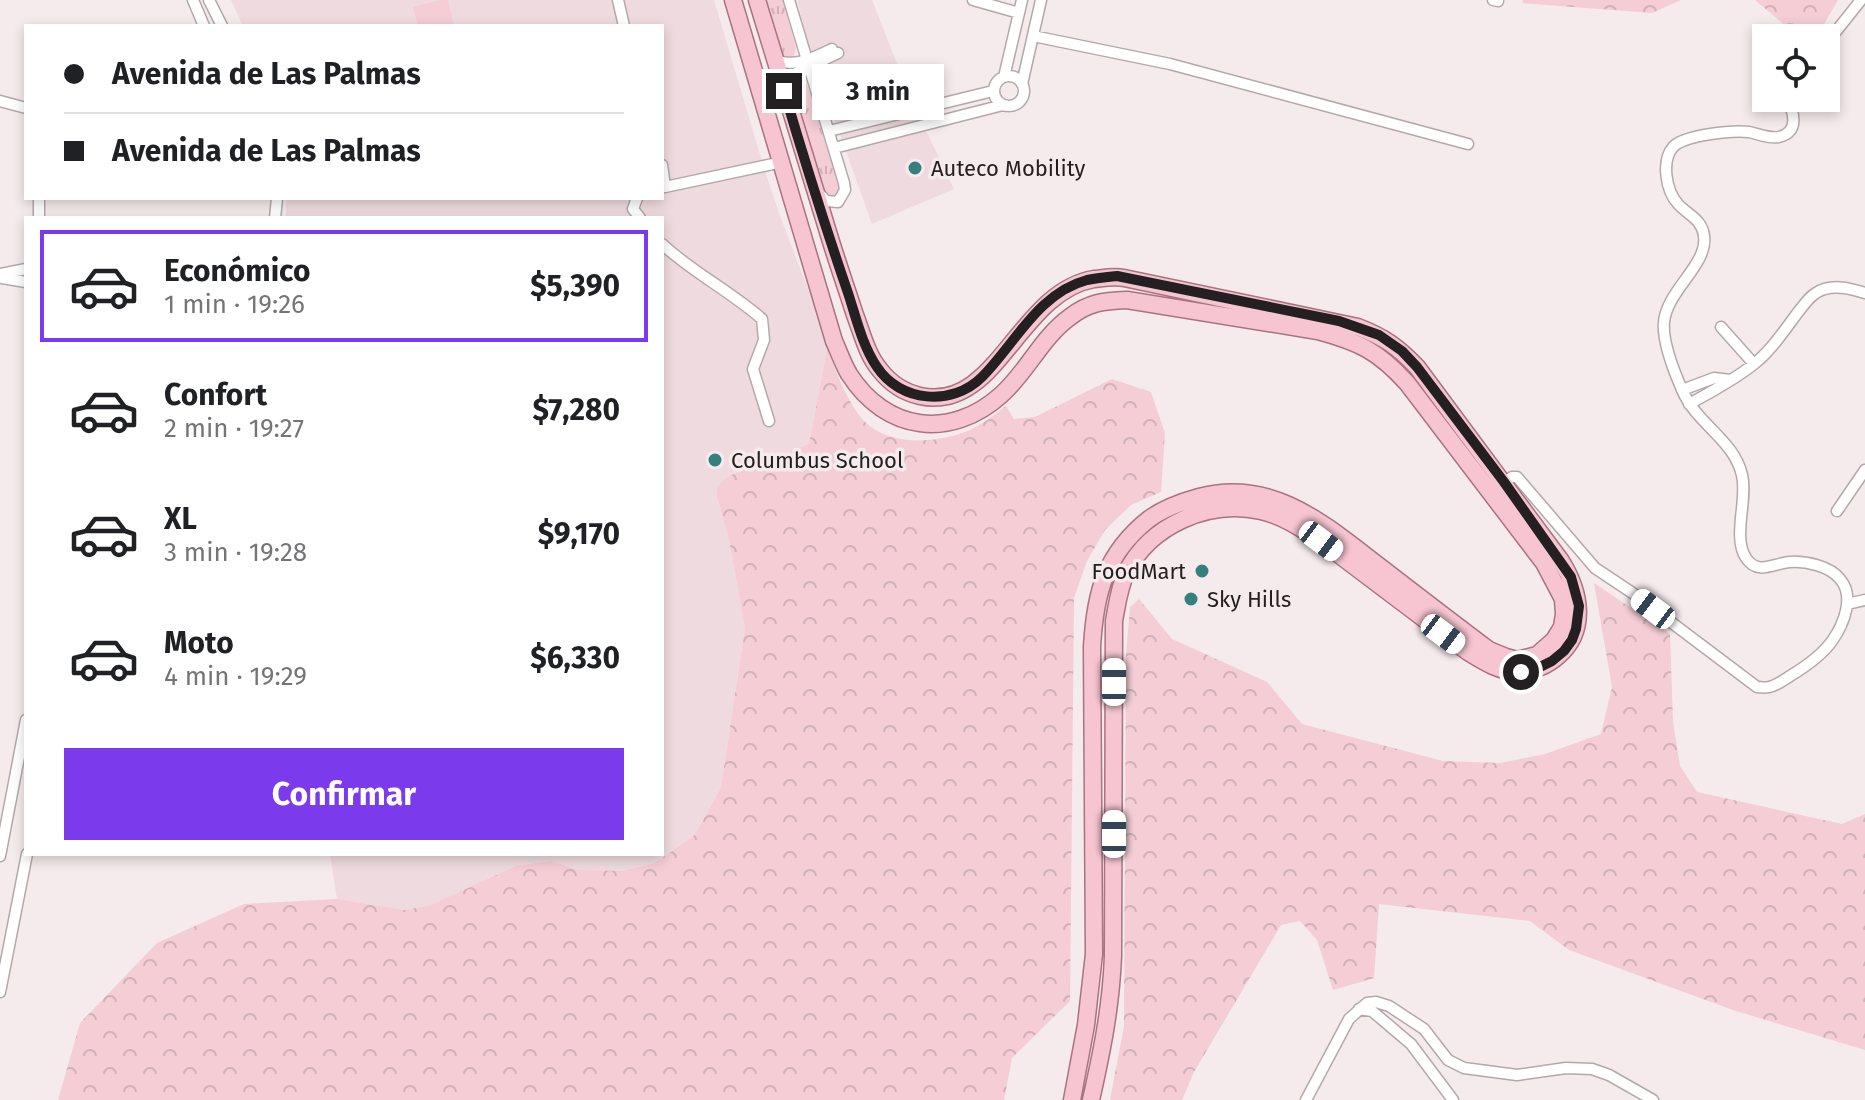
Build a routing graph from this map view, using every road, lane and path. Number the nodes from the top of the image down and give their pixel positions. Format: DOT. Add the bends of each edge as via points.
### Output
graph roads {
  1 [pos="193,0"];
  2 [pos="209,0"];
  3 [pos="618,0"];
  4 [pos="733,0"];
  5 [pos="757,0"];
  6 [pos="789,0"];
  7 [pos="973,0"];
  8 [pos="1022,0"];
  9 [pos="1041,0"];
  10 [pos="1861,0"];
  11 [pos="1019,13"];
  12 [pos="203,24"];
  13 [pos="221,24"];
  14 [pos="624,24"];
  15 [pos="1840,26"];
  16 [pos="1033,36"];
  17 [pos="837,50"];
  18 [pos="774,58"];
  19 [pos="808,63"];
  20 [pos="1004,77"];
  21 [pos="1022,84"];
  22 [pos="784,91"];
  23 [pos="993,91"];
  24 [pos="0,101"];
  25 [pos="1003,105"];
  26 [pos="24,107"];
  27 [pos="1792,112"];
  28 [pos="829,131"];
  29 [pos="1468,144"];
  30 [pos="834,148"];
  31 [pos="782,162"];
  32 [pos="812,181"];
  33 [pos="664,188"];
  34 [pos="664,246"];
  35 [pos="24,270"];
  36 [pos="0,276"];
  37 [pos="24,281"];
  38 [pos="1865,293"];
  39 [pos="1721,327"];
  40 [pos="1754,364"];
  41 [pos="1730,380"];
  42 [pos="1682,390"];
  43 [pos="1689,404"];
  44 [pos="769,421"];
  45 [pos="1865,470"];
  46 [pos="1504,482"];
  47 [pos="1837,511"];
  48 [pos="1865,600"];
  49 [pos="1847,604"];
  50 [pos="24,730"];
  51 [pos="0,856"];
  52 [pos="27,856"];
  53 [pos="0,992"];
  54 [pos="1359,1009"];
  55 [pos="1072,1100"];
  56 [pos="1091,1100"];
  57 [pos="1306,1100"];
  58 [pos="1453,1100"];
  59 [pos="1653,1100"];
  1 -- 12 [label="street"];
  2 -- 13 [label="street"];
  3 -- 14 [label="street"];
  4 -- 31 [label="main road"];
  5 -- 18 [label="main road"];
  6 -- 19 [label="street"];
  7 -- 11 [label="street"];
  8 -- 11 [label="street"];
  9 -- 16 [label="street"];
  10 -- 15 [label="street"];
  11 -- 20 [label="street"];
  16 -- 21 [label="street"];
  16 -- 29 [label="street" via="1170,64"];
  17 -- 19 [label="street"];
  18 -- 19 [label="street" via="786,64"];
  18 -- 22 [label="main road"];
  19 -- 22 [label="street" via="789,79"];
  19 -- 28 [label="street"];
  20 -- 21 [label="street"];
  20 -- 23 [label="street"];
  21 -- 25 [label="street" via="1020,101"];
  22 -- 32 [label="main road"];
  23 -- 25 [label="street"];
  23 -- 28 [label="street"];
  24 -- 26 [label="street"];
  25 -- 30 [label="street"];
  27 -- 42 [label="street" via="1793,126 1777,138 1747,132 1692,137 1674,146 1669,155 1670,189 1700,223 1705,237 1702,255 1664,321"];
  28 -- 30 [label="street"];
  30 -- 32 [label="street" via="843,197 826,201"];
  31 -- 33 [label="street"];
  31 -- 55 [label="main road" via="834,341 862,390 890,413 933,425 975,415 1013,383 1059,325 1101,301 1127,300 1341,337 1384,360 1407,383 1544,563 1563,599 1562,627 1554,640 1537,655 1517,660 1489,650 1319,520 1281,501 1239,492 1207,495 1155,515 1123,543 1111,561 1093,622 1094,954"];
  32 -- 46 [label="main road" via="870,355 877,368 905,391 923,397 961,393 1057,294 1086,281 1117,276 1339,321 1379,335 1417,367"];
  34 -- 44 [label="street" via="762,319 764,340 753,369"];
  35 -- 36 [label="street"];
  36 -- 37 [label="street"];
  38 -- 40 [label="street" via="1847,287 1818,291"];
  39 -- 40 [label="street"];
  40 -- 41 [label="street"];
  41 -- 42 [label="street" via="1714,378"];
  41 -- 43 [label="street"];
  42 -- 43 [label="street"];
  43 -- 49 [label="street" via="1736,455 1744,499 1741,549 1748,561 1758,568 1792,561 1831,571 1847,591"];
  45 -- 47 [label="street"];
  46 -- 49 [label="street" via="1517,477 1595,568 1757,687 1772,687 1819,654 1832,641"];
  46 -- 56 [label="main road" via="1571,577 1579,606 1576,629 1564,651 1536,669 1521,672 1488,664 1321,541 1263,512 1229,508 1186,518 1159,533 1136,558 1121,585 1114,621 1113,956 1107,1028"];
  48 -- 49 [label="street"];
  50 -- 51 [label="street"];
  52 -- 53 [label="street"];
  54 -- 57 [label="street" via="1341,1031"];
  54 -- 58 [label="street" via="1372,1011 1411,1044"];
  54 -- 59 [label="street" via="1376,1002 1389,1006 1424,1029 1448,1060 1464,1068 1517,1075 1592,1069"];
}
